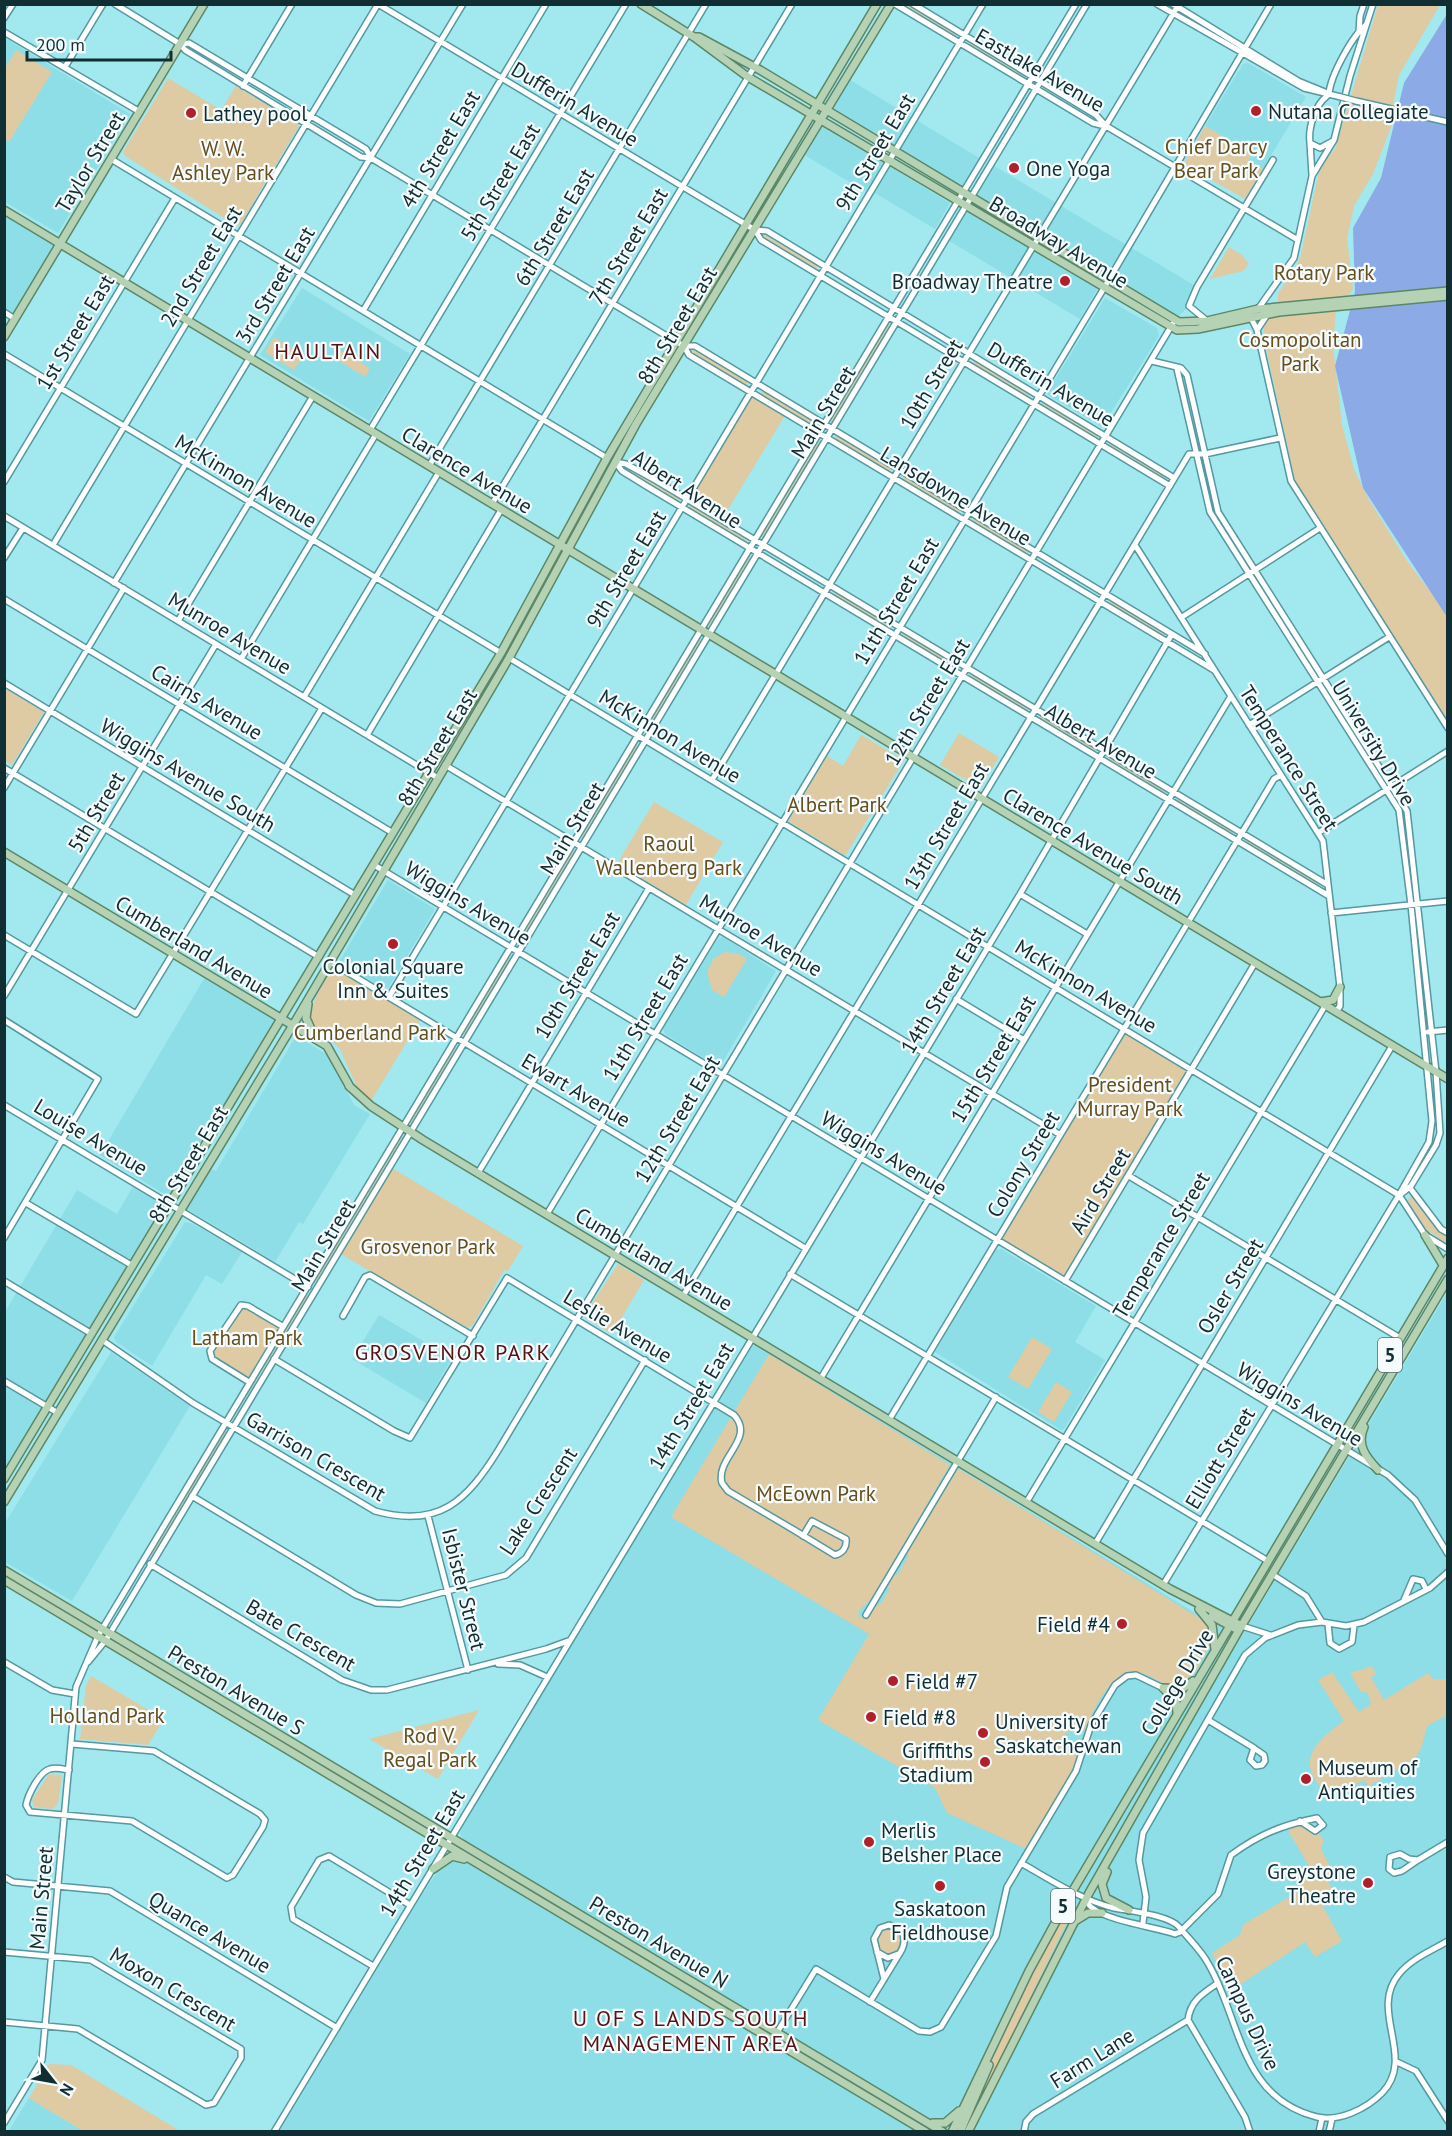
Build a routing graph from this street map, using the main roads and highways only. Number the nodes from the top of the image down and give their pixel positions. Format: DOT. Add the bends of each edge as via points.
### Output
graph roads {
  1 [pos="204,4"];
  2 [pos="641,4"];
  3 [pos="877,4"];
  4 [pos="893,4"];
  5 [pos="692,35"];
  6 [pos="817,105"];
  7 [pos="826,111"];
  8 [pos="812,114"];
  9 [pos="822,119"];
  10 [pos="4,210"];
  11 [pos="60,244"];
  12 [pos="1448,291"];
  13 [pos="1448,296"];
  14 [pos="1277,309"];
  15 [pos="1174,324"];
  16 [pos="4,337"];
  17 [pos="559,544"];
  18 [pos="567,549"];
  19 [pos="913,757"];
  20 [pos="4,852"];
  21 [pos="1340,987"];
  22 [pos="313,990"];
  23 [pos="1322,1004"];
  24 [pos="281,1019"];
  25 [pos="292,1025"];
  26 [pos="317,1040"];
  27 [pos="1448,1078"];
  28 [pos="215,1130"];
  29 [pos="202,1173"];
  30 [pos="1425,1235"];
  31 [pos="1448,1258"];
  32 [pos="1443,1265"];
  33 [pos="1446,1282"];
  34 [pos="93,1334"];
  35 [pos="83,1371"];
  36 [pos="1372,1406"];
  37 [pos="1378,1470"];
  38 [pos="4,1479"];
  39 [pos="4,1502"];
  40 [pos="1281,1539"];
  41 [pos="4,1570"];
  42 [pos="1272,1574"];
  43 [pos="4,1580"];
  44 [pos="1167,1587"];
  45 [pos="1199,1609"];
  46 [pos="1231,1624"];
  47 [pos="1240,1628"];
  48 [pos="1215,1651"];
  49 [pos="1198,1678"];
  50 [pos="1177,1715"];
  51 [pos="448,1842"];
  52 [pos="1116,1847"];
  53 [pos="433,1869"];
  54 [pos="488,1870"];
  55 [pos="1129,1910"];
  56 [pos="1102,1913"];
  57 [pos="1073,1923"];
  58 [pos="1029,1971"];
  59 [pos="964,2105"];
  60 [pos="980,2107"];
  61 [pos="928,2122"];
  62 [pos="922,2130"];
  63 [pos="943,2132"];
  64 [pos="952,2132"];
  65 [pos="960,2132"];
  66 [pos="968,2132"];
  67 [pos="974,2132"];
  1 -- 11 [label="main road, Taylor Street"];
  2 -- 5 [label="main road, Broadway Avenue"];
  3 -- 6 [label="main road, 8th Street East"];
  4 -- 7 [label="main road, 8th Street East"];
  5 -- 6 [label="main road, Broadway Avenue"];
  5 -- 8 [label="main road, Broadway Avenue" via="748,77"];
  6 -- 7 [label="main road, Broadway Avenue"];
  6 -- 8 [label="main road, 8th Street East"];
  7 -- 9 [label="main road, 8th Street East"];
  7 -- 15 [label="main road, Broadway Avenue" via="1108,280"];
  8 -- 9 [label="main road, Broadway Avenue"];
  8 -- 17 [label="main road, 8th Street East"];
  9 -- 15 [label="main road, Broadway Avenue" via="1104,288"];
  9 -- 18 [label="main road, 8th Street East" via="615,462"];
  10 -- 11 [label="main road, Clarence Avenue"];
  11 -- 16 [label="main road, Taylor Street"];
  11 -- 17 [label="main road, Clarence Avenue"];
  12 -- 14 [label="main road, Broadway Avenue"];
  13 -- 14 [label="main road, Broadway Avenue"];
  14 -- 15 [label="main road, Broadway Avenue"];
  14 -- 15 [label="main road, Broadway Avenue" via="1267,315 1190,330"];
  17 -- 18 [label="main road, Clarence Avenue"];
  17 -- 24 [label="main road, 8th Street East" via="501,653"];
  18 -- 19 [label="main road, Clarence Avenue"];
  18 -- 22 [label="main road, 8th Street East" via="509,658"];
  19 -- 23 [label="main road, Clarence Avenue South"];
  20 -- 24 [label="main road, Cumberland Avenue"];
  21 -- 23 [label="main road" via="1333,1000"];
  22 -- 25 [label="main road, 8th Street East"];
  22 -- 26 [label="main road" via="306,1018"];
  23 -- 27 [label="main road"];
  24 -- 25 [label="main road, Cumberland Avenue"];
  24 -- 28 [label="main road, 8th Street East"];
  25 -- 26 [label="main road, Cumberland Avenue"];
  25 -- 29 [label="main road, 8th Street East"];
  26 -- 44 [label="main road, Cumberland Avenue" via="333,1054 349,1086 402,1127"];
  28 -- 29 [label="main road" via="216,1143"];
  28 -- 34 [label="main road, 8th Street East"];
  29 -- 35 [label="main road, 8th Street East"];
  30 -- 32 [label="main road"];
  31 -- 32 [label="main road, College Drive / 5"];
  32 -- 40 [label="main road, College Drive / 5"];
  33 -- 36 [label="main road, College Drive / 5"];
  34 -- 35 [label="main road" via="96,1341"];
  34 -- 38 [label="main road, 8th Street East"];
  35 -- 39 [label="main road, 8th Street East"];
  36 -- 37 [label="main road" via="1361,1441"];
  36 -- 42 [label="main road, College Drive / 5"];
  40 -- 42 [label="main road"];
  40 -- 46 [label="main road, College Drive / 5"];
  41 -- 51 [label="main road, Preston Avenue S"];
  42 -- 47 [label="main road, College Drive / 5"];
  43 -- 51 [label="main road, Preston Avenue S"];
  44 -- 45 [label="main road"];
  44 -- 46 [label="main road"];
  45 -- 46 [label="main road"];
  45 -- 48 [label="main road" via="1214,1630"];
  46 -- 47 [label="main road"];
  46 -- 48 [label="main road, College Drive / 5"];
  47 -- 52 [label="main road, College Drive / 5"];
  48 -- 49 [label="main road, College Drive / 5"];
  49 -- 50 [label="main road, College Drive / 5"];
  49 -- 50 [label="main road" via="1182,1689 1163,1688 1176,1701"];
  50 -- 58 [label="main road, College Drive / 5"];
  51 -- 54 [label="main road, Preston Avenue N"];
  51 -- 61 [label="main road, Preston Avenue N"];
  52 -- 55 [label="main road" via="1102,1887 1108,1900"];
  52 -- 57 [label="main road, College Drive / 5"];
  53 -- 54 [label="main road" via="452,1856"];
  54 -- 62 [label="main road, Preston Avenue N"];
  56 -- 57 [label="main road" via="1088,1913"];
  57 -- 60 [label="main road, College Drive / 5"];
  58 -- 59 [label="main road, College Drive / 5"];
  58 -- 65 [label="main road"];
  59 -- 61 [label="main road" via="945,2123"];
  59 -- 64 [label="main road, College Drive / 5"];
  60 -- 66 [label="main road, College Drive / 5"];
  60 -- 67 [label="main road"];
  61 -- 63 [label="main road, Preston Avenue N"];
}
